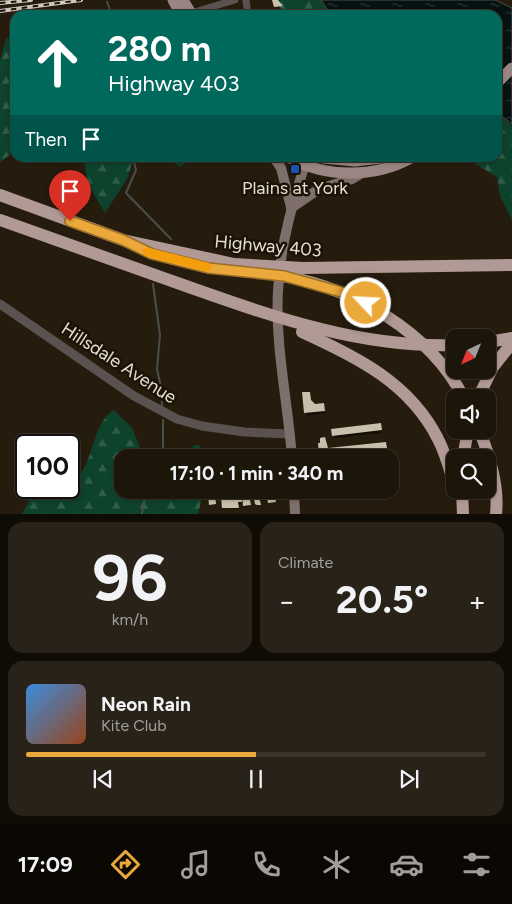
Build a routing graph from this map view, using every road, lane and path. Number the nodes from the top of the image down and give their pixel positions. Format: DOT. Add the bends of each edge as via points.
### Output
graph roads {
  1 [pos="176,0"];
  2 [pos="235,0"];
  3 [pos="185,10"];
  4 [pos="201,10"];
  5 [pos="512,58"];
  6 [pos="502,68"];
  7 [pos="512,68"];
  8 [pos="502,78"];
  9 [pos="277,162"];
  10 [pos="306,162"];
  11 [pos="309,162"];
  12 [pos="404,162"];
  13 [pos="362,173"];
  14 [pos="0,195"];
  15 [pos="291,208"];
  16 [pos="0,220"];
  17 [pos="123,240"];
  18 [pos="512,265"];
  19 [pos="0,304"];
  20 [pos="261,313"];
  21 [pos="512,338"];
  22 [pos="496,341"];
  23 [pos="512,343"];
  24 [pos="446,345"];
  25 [pos="459,389"];
  26 [pos="482,389"];
  27 [pos="290,434"];
  28 [pos="482,439"];
  29 [pos="291,449"];
  30 [pos="446,460"];
  31 [pos="295,499"];
  32 [pos="296,514"];
  33 [pos="496,514"];
  1 -- 3 [label="main road"];
  2 -- 4 [label="street"];
  5 -- 6 [label="main road"];
  7 -- 8 [label="main road"];
  9 -- 15 [label="main road" via="282,168"];
  10 -- 15 [label="main road"];
  11 -- 13 [label="main road" via="340,172"];
  12 -- 13 [label="main road"];
  13 -- 15 [label="main road" via="319,189"];
  14 -- 17 [label="highway, Highway 403"];
  15 -- 27 [label="main road" via="278,291 279,347"];
  16 -- 20 [label="highway"];
  17 -- 18 [label="highway, Highway 403" via="234,264 303,268"];
  17 -- 25 [label="highway" via="152,254 208,268 284,276 324,286 366,303 400,327 445,369"];
  19 -- 27 [label="street, Hillsdale Avenue" via="134,396 177,419 244,432"];
  20 -- 24 [label="highway" via="315,330 375,341"];
  20 -- 30 [label="highway" via="349,353 400,388 439,440"];
  21 -- 22 [label="highway"];
  23 -- 26 [label="highway" via="493,367"];
  27 -- 29 [label="main road"];
  28 -- 33 [label="highway" via="495,486"];
  31 -- 32 [label="main road"];
}
